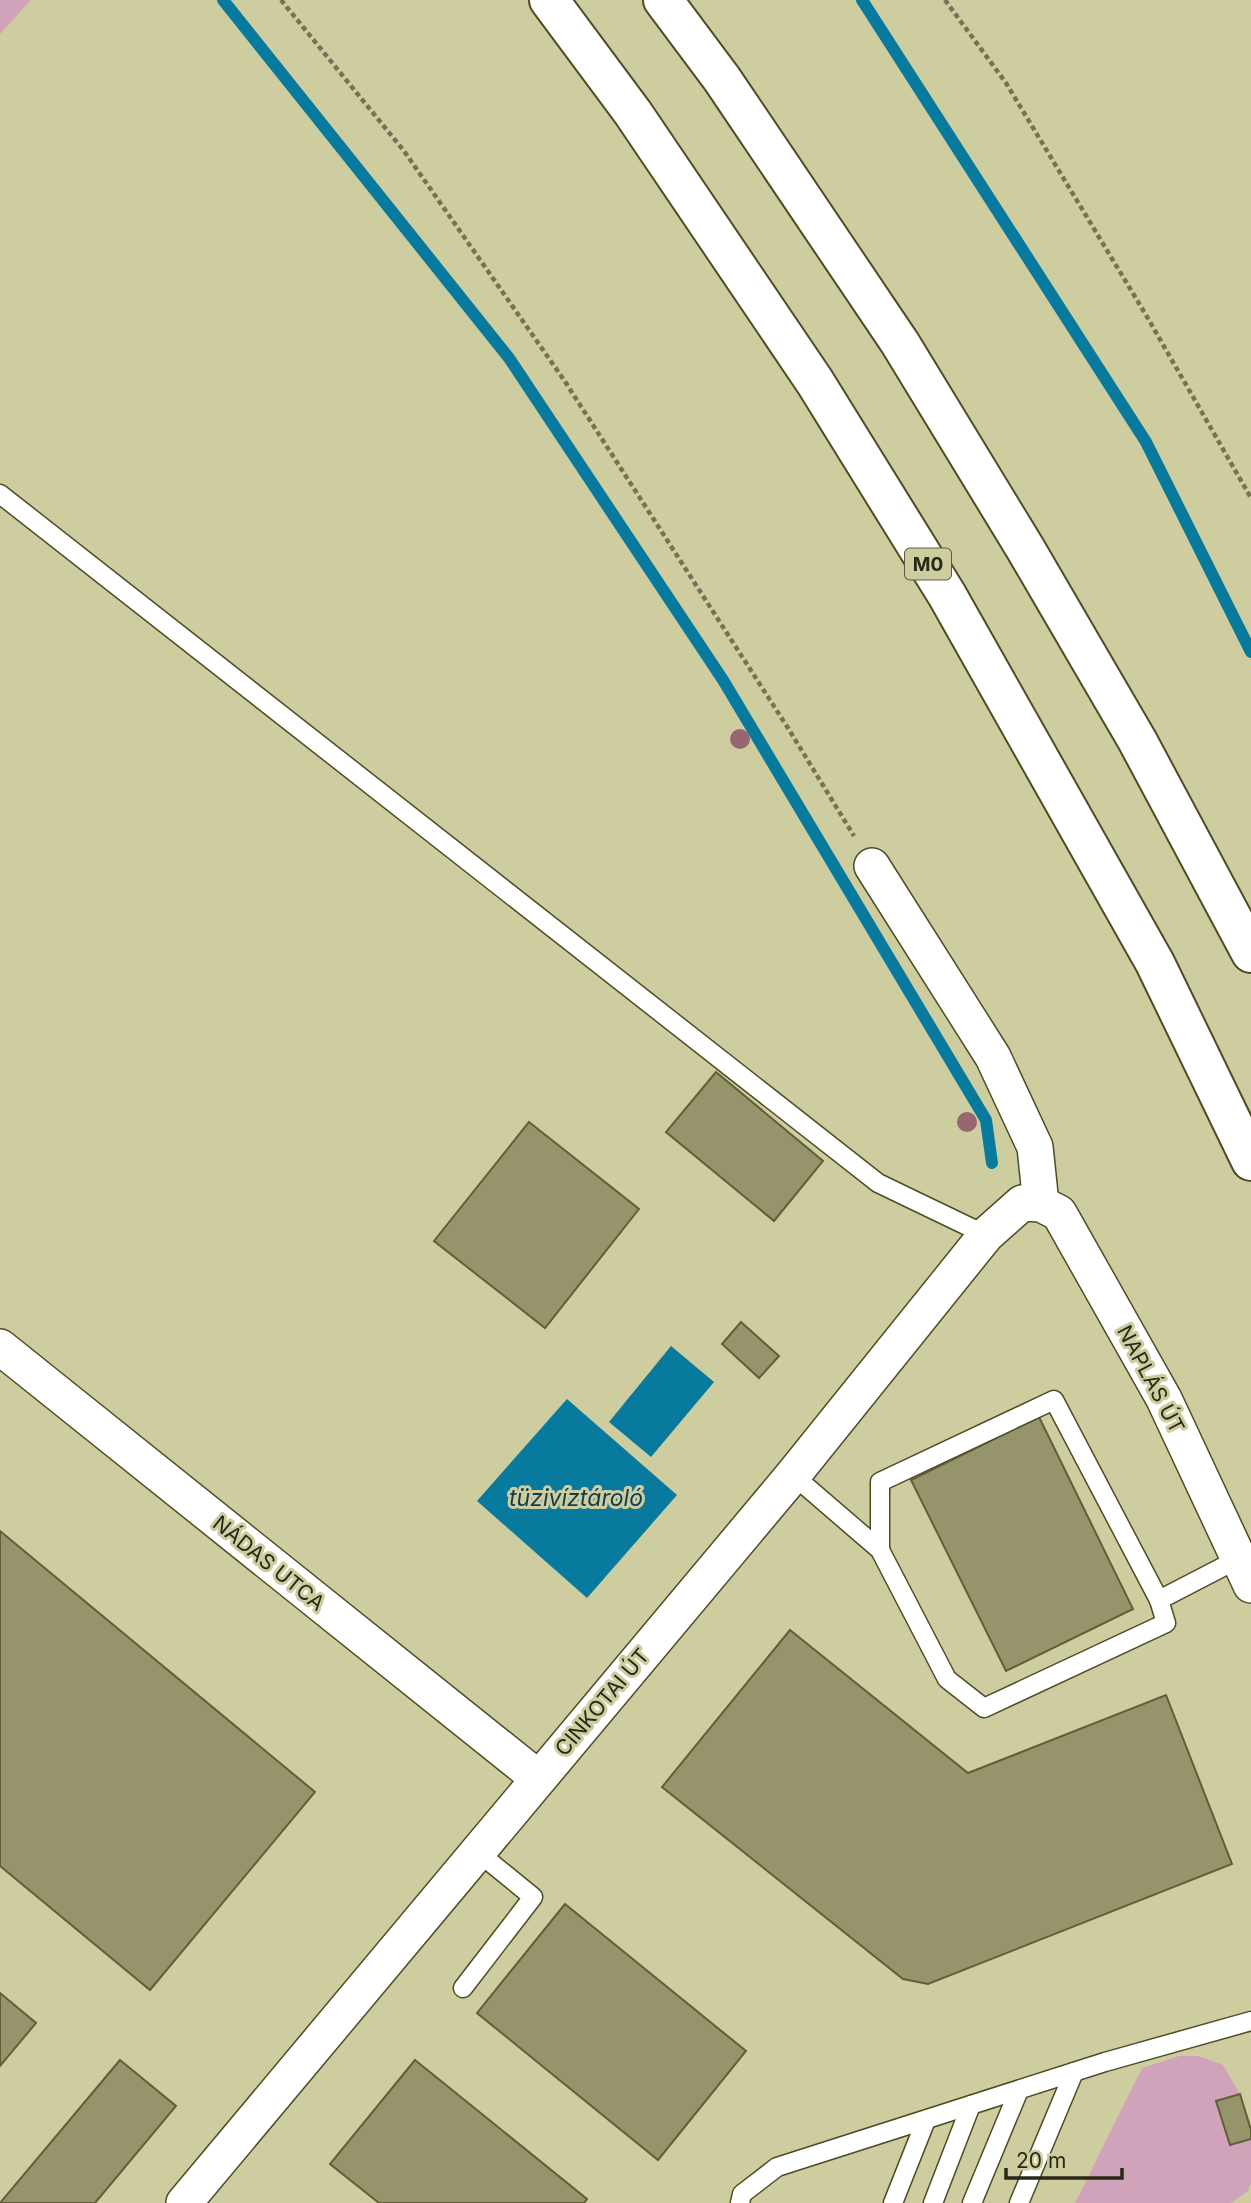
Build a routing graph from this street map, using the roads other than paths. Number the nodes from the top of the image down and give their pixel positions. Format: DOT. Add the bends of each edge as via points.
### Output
graph roads {
  1 [pos="549,0"];
  2 [pos="663,0"];
  3 [pos="0,494"];
  4 [pos="872,866"];
  5 [pos="1251,953"];
  6 [pos="1251,1161"];
  7 [pos="1031,1204"];
  8 [pos="986,1235"];
  9 [pos="0,1347"];
  10 [pos="793,1475"];
  11 [pos="880,1550"];
  12 [pos="1245,1572"];
  13 [pos="1159,1600"];
  14 [pos="538,1778"];
  15 [pos="479,1853"];
  16 [pos="463,1988"];
  17 [pos="1250,2024"];
  18 [pos="1074,2072"];
  19 [pos="1019,2090"];
  20 [pos="971,2105"];
  21 [pos="926,2120"];
  22 [pos="184,2203"];
  23 [pos="740,2203"];
  24 [pos="893,2203"];
  25 [pos="933,2203"];
  26 [pos="972,2203"];
  27 [pos="1019,2203"];
  1 -- 6 [label="highway, M0" via="633,113 815,382 947,595 1155,963"];
  2 -- 5 [label="highway" via="722,79 900,343 1137,740"];
  3 -- 8 [label="lane" via="878,1183"];
  4 -- 7 [label="street" via="993,1057 1035,1147"];
  7 -- 8 [label="street, CINKOTAI ÚT"];
  7 -- 12 [label="street, NAPLÁS ÚT" via="1059,1213 1164,1399"];
  8 -- 10 [label="street, CINKOTAI ÚT"];
  9 -- 14 [label="street, NÁDAS UTCA"];
  10 -- 11 [label="lane"];
  10 -- 14 [label="street, CINKOTAI ÚT"];
  11 -- 13 [label="lane" via="947,1679 984,1708 1166,1623"];
  11 -- 13 [label="lane" via="880,1482 1054,1400"];
  12 -- 13 [label="lane"];
  14 -- 15 [label="street, CINKOTAI ÚT"];
  15 -- 16 [label="lane" via="533,1897"];
  15 -- 22 [label="street, CINKOTAI ÚT"];
  17 -- 18 [label="lane"];
  18 -- 19 [label="lane"];
  18 -- 27 [label="lane"];
  19 -- 20 [label="lane"];
  19 -- 26 [label="lane"];
  20 -- 21 [label="lane"];
  20 -- 25 [label="lane"];
  21 -- 23 [label="lane" via="776,2166 742,2194"];
  21 -- 24 [label="lane"];
}
